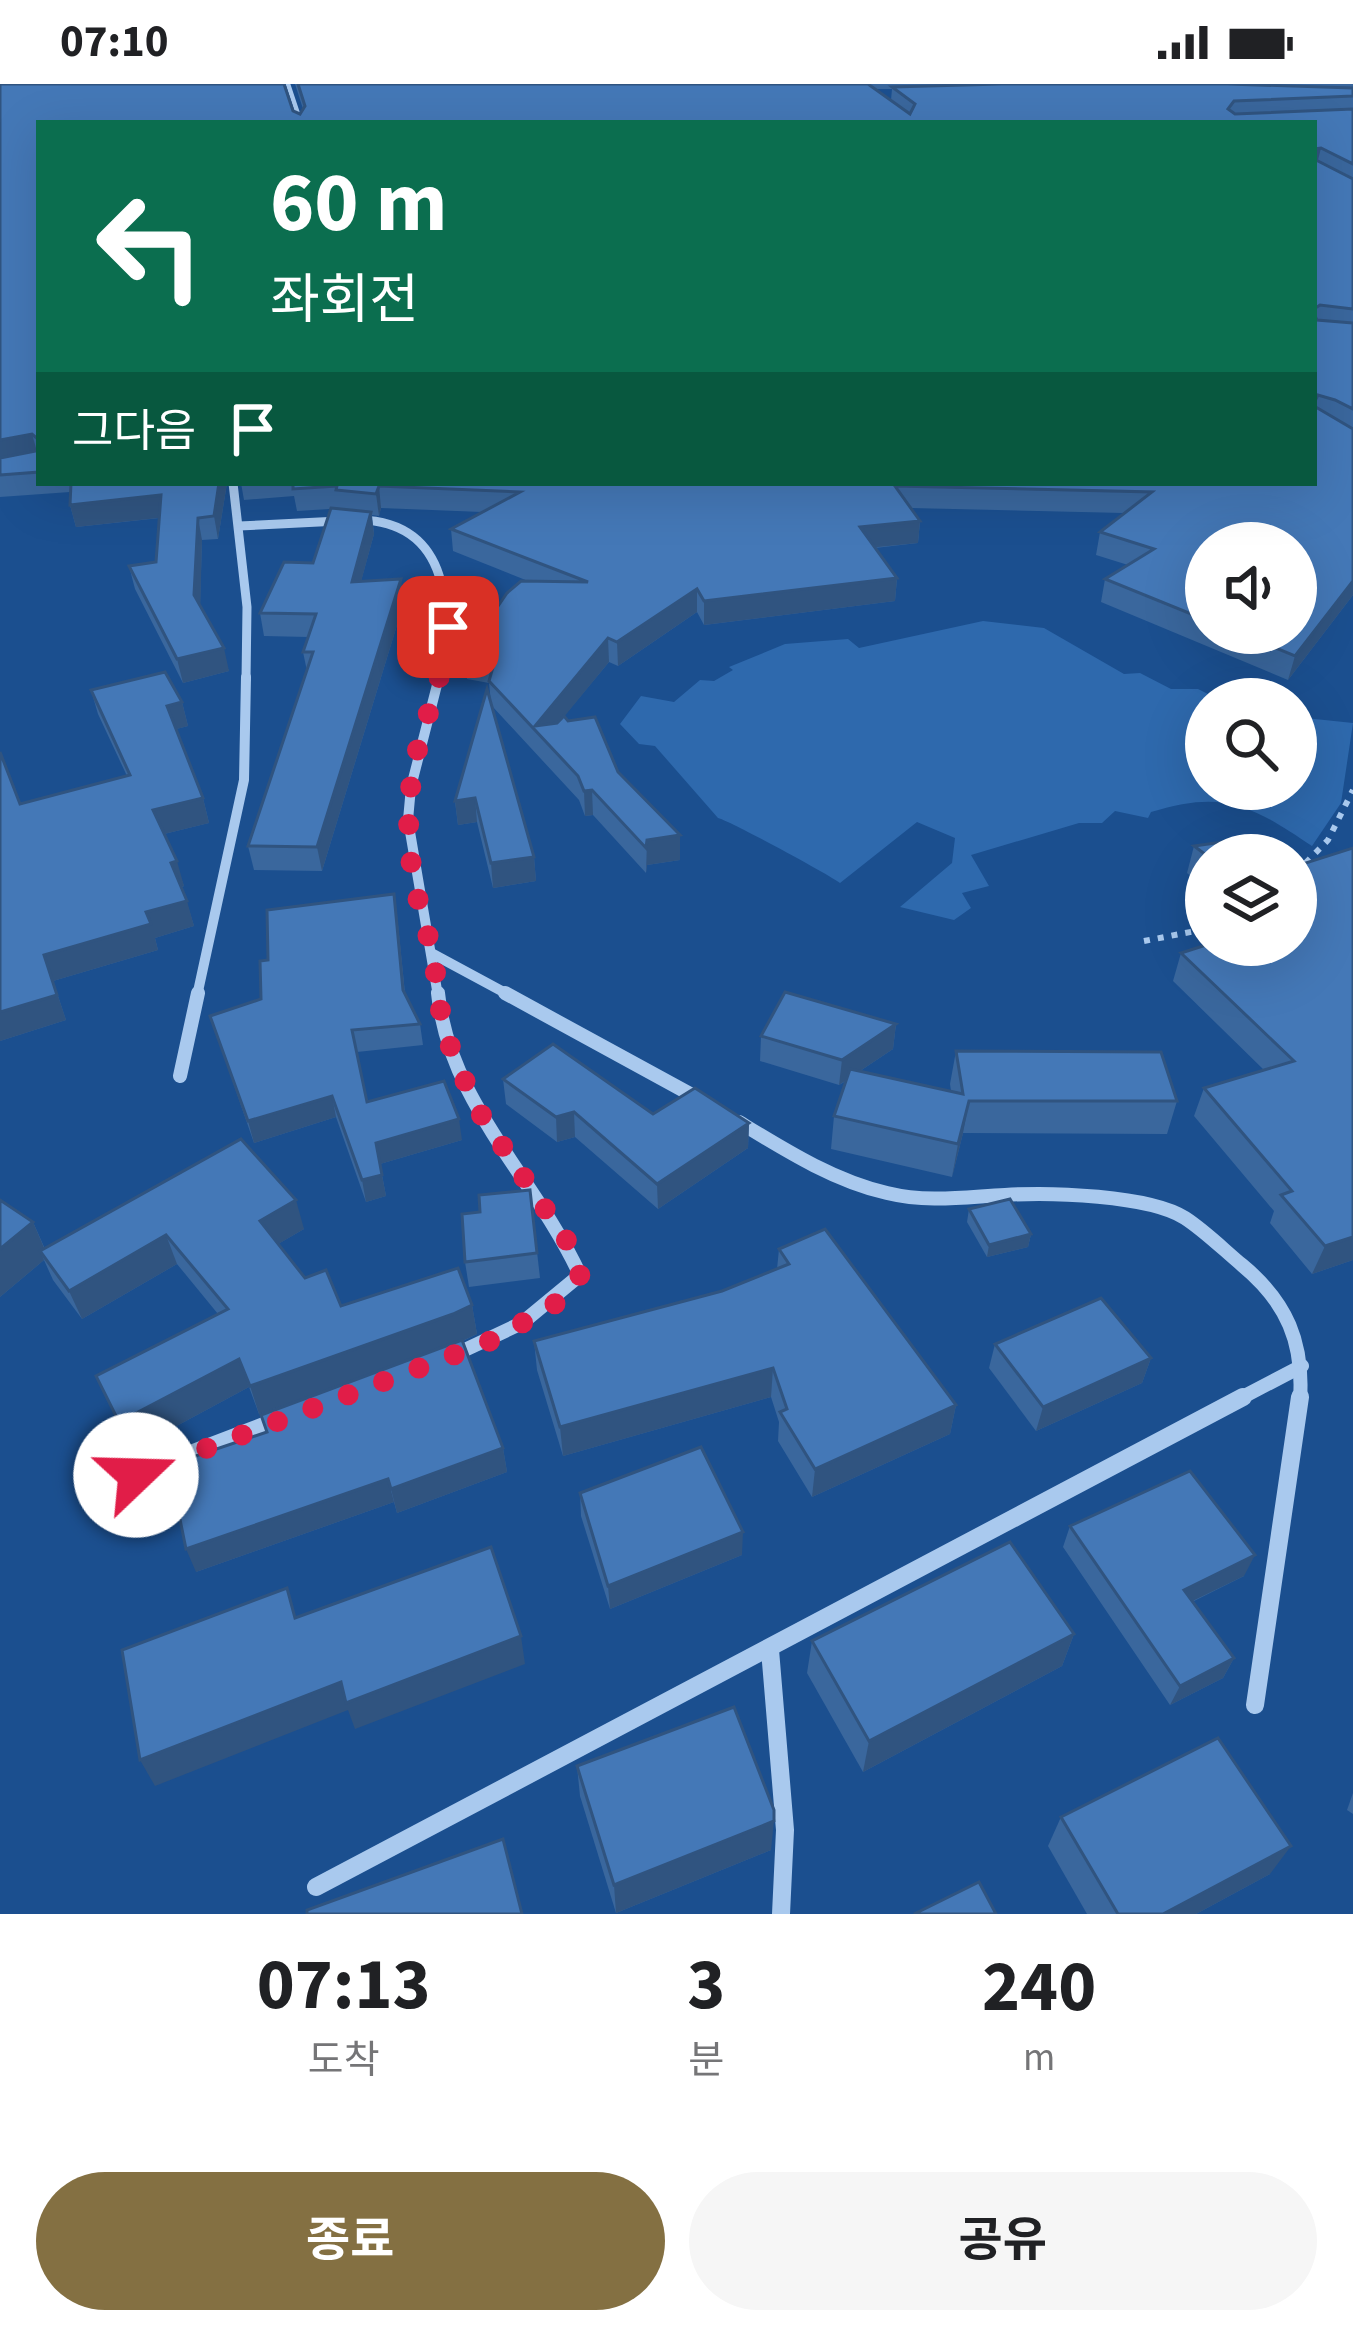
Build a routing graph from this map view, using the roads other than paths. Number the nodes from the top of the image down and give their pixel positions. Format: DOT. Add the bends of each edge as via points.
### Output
graph roads {
  1 [pos="288,84"];
  2 [pos="300,120"];
  3 [pos="233,486"];
  4 [pos="239,526"];
  5 [pos="433,954"];
  6 [pos="180,1076"];
  7 [pos="713,1107"];
  8 [pos="730,1117"];
  9 [pos="426,1365"];
  10 [pos="1302,1366"];
  11 [pos="302,1411"];
  12 [pos="136,1475"];
  13 [pos="770,1650"];
  14 [pos="1255,1705"];
  15 [pos="316,1888"];
  16 [pos="781,1914"];
  1 -- 2 [label="street"];
  3 -- 4 [label="street"];
  4 -- 5 [label="street" via="370,520 402,528 434,555 448,602 447,651 413,765 408,814 412,877"];
  4 -- 6 [label="street" via="247,607 244,780"];
  5 -- 7 [label="street"];
  5 -- 9 [label="street" via="443,1029 476,1107 567,1241 580,1275 553,1306"];
  8 -- 10 [label="street" via="800,1159 885,1193 940,1201 1084,1196 1183,1216 1265,1284 1296,1332"];
  10 -- 13 [label="street"];
  10 -- 14 [label="street"];
  11 -- 12 [label="street"];
  13 -- 15 [label="street"];
  13 -- 16 [label="street" via="785,1830"];
}
